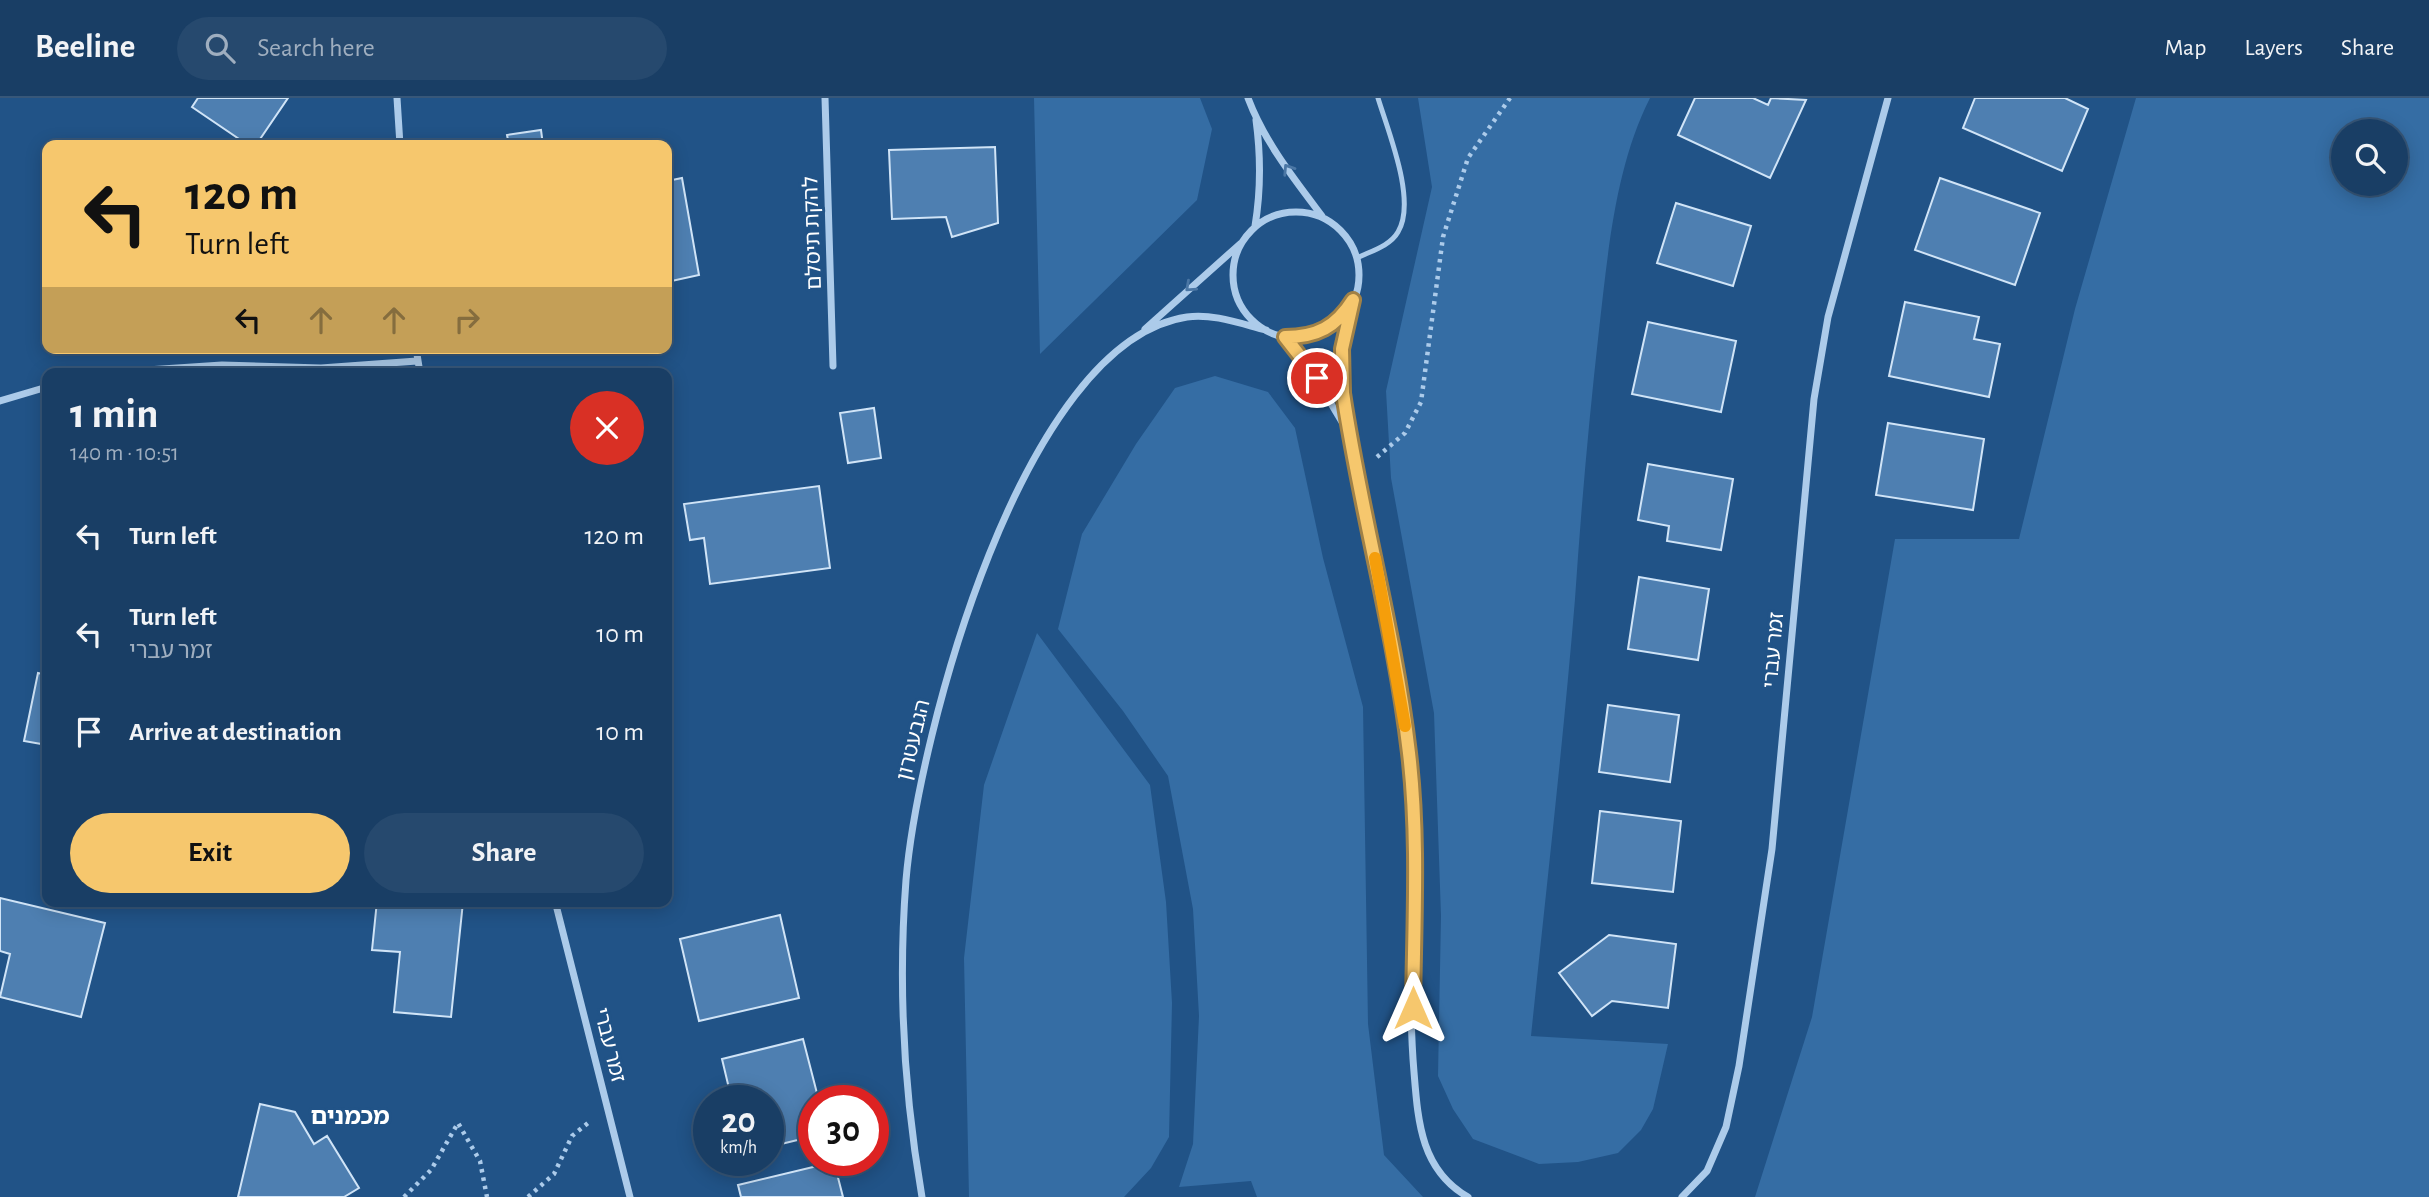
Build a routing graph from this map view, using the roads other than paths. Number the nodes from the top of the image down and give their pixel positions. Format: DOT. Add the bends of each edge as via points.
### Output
graph roads {
  1 [pos="397,98"];
  2 [pos="825,98"];
  3 [pos="1248,98"];
  4 [pos="1378,98"];
  5 [pos="1888,98"];
  6 [pos="1255,116"];
  7 [pos="400,140"];
  8 [pos="1324,219"];
  9 [pos="1255,226"];
  10 [pos="1242,242"];
  11 [pos="1357,258"];
  12 [pos="1353,300"];
  13 [pos="1266,330"];
  14 [pos="1285,337"];
  15 [pos="1129,344"];
  16 [pos="416,354"];
  17 [pos="417,361"];
  18 [pos="833,366"];
  19 [pos="177,368"];
  20 [pos="321,368"];
  21 [pos="321,368"];
  22 [pos="419,368"];
  23 [pos="42,388"];
  24 [pos="0,401"];
  25 [pos="1349,434"];
  26 [pos="557,907"];
  27 [pos="630,1197"];
  28 [pos="922,1197"];
  29 [pos="1468,1197"];
  30 [pos="1682,1197"];
  1 -- 7 [label="street"];
  2 -- 18 [label="street, להקת תיסלם"];
  3 -- 6 [label="street"];
  4 -- 11 [label="lane" via="1402,179 1404,216 1388,243"];
  5 -- 30 [label="street, זמר עברי" via="1841,265 1814,399 1772,849 1739,1066 1726,1127 1707,1171"];
  8 -- 6 [label="street, one-way"];
  6 -- 9 [label="street" via="1261,157"];
  8 -- 9 [label="street" via="1292,211 1272,215"];
  8 -- 11 [label="street" via="1348,239"];
  9 -- 10 [label="street"];
  10 -- 13 [label="street" via="1234,260 1236,291 1249,318"];
  10 -- 15 [label="street, הגבעטרון, one-way"];
  11 -- 12 [label="street" via="1359,279"];
  12 -- 14 [label="street" via="1341,318 1324,331"];
  12 -- 25 [label="street" via="1342,349"];
  13 -- 14 [label="street"];
  13 -- 15 [label="street, הגבעטרון" via="1188,317 1154,327"];
  14 -- 25 [label="street" via="1308,365"];
  15 -- 28 [label="street, הגבעטרון" via="1083,384 1022,477 939,707 916,806 902,958 906,1065"];
  16 -- 17 [label="street"];
  17 -- 21 [label="street"];
  17 -- 22 [label="street"];
  19 -- 20 [label="street"];
  23 -- 24 [label="street"];
  25 -- 29 [label="street" via="1409,755 1414,845 1413,1054 1421,1137 1436,1170"];
  26 -- 27 [label="street, זמר עברי"];
}
